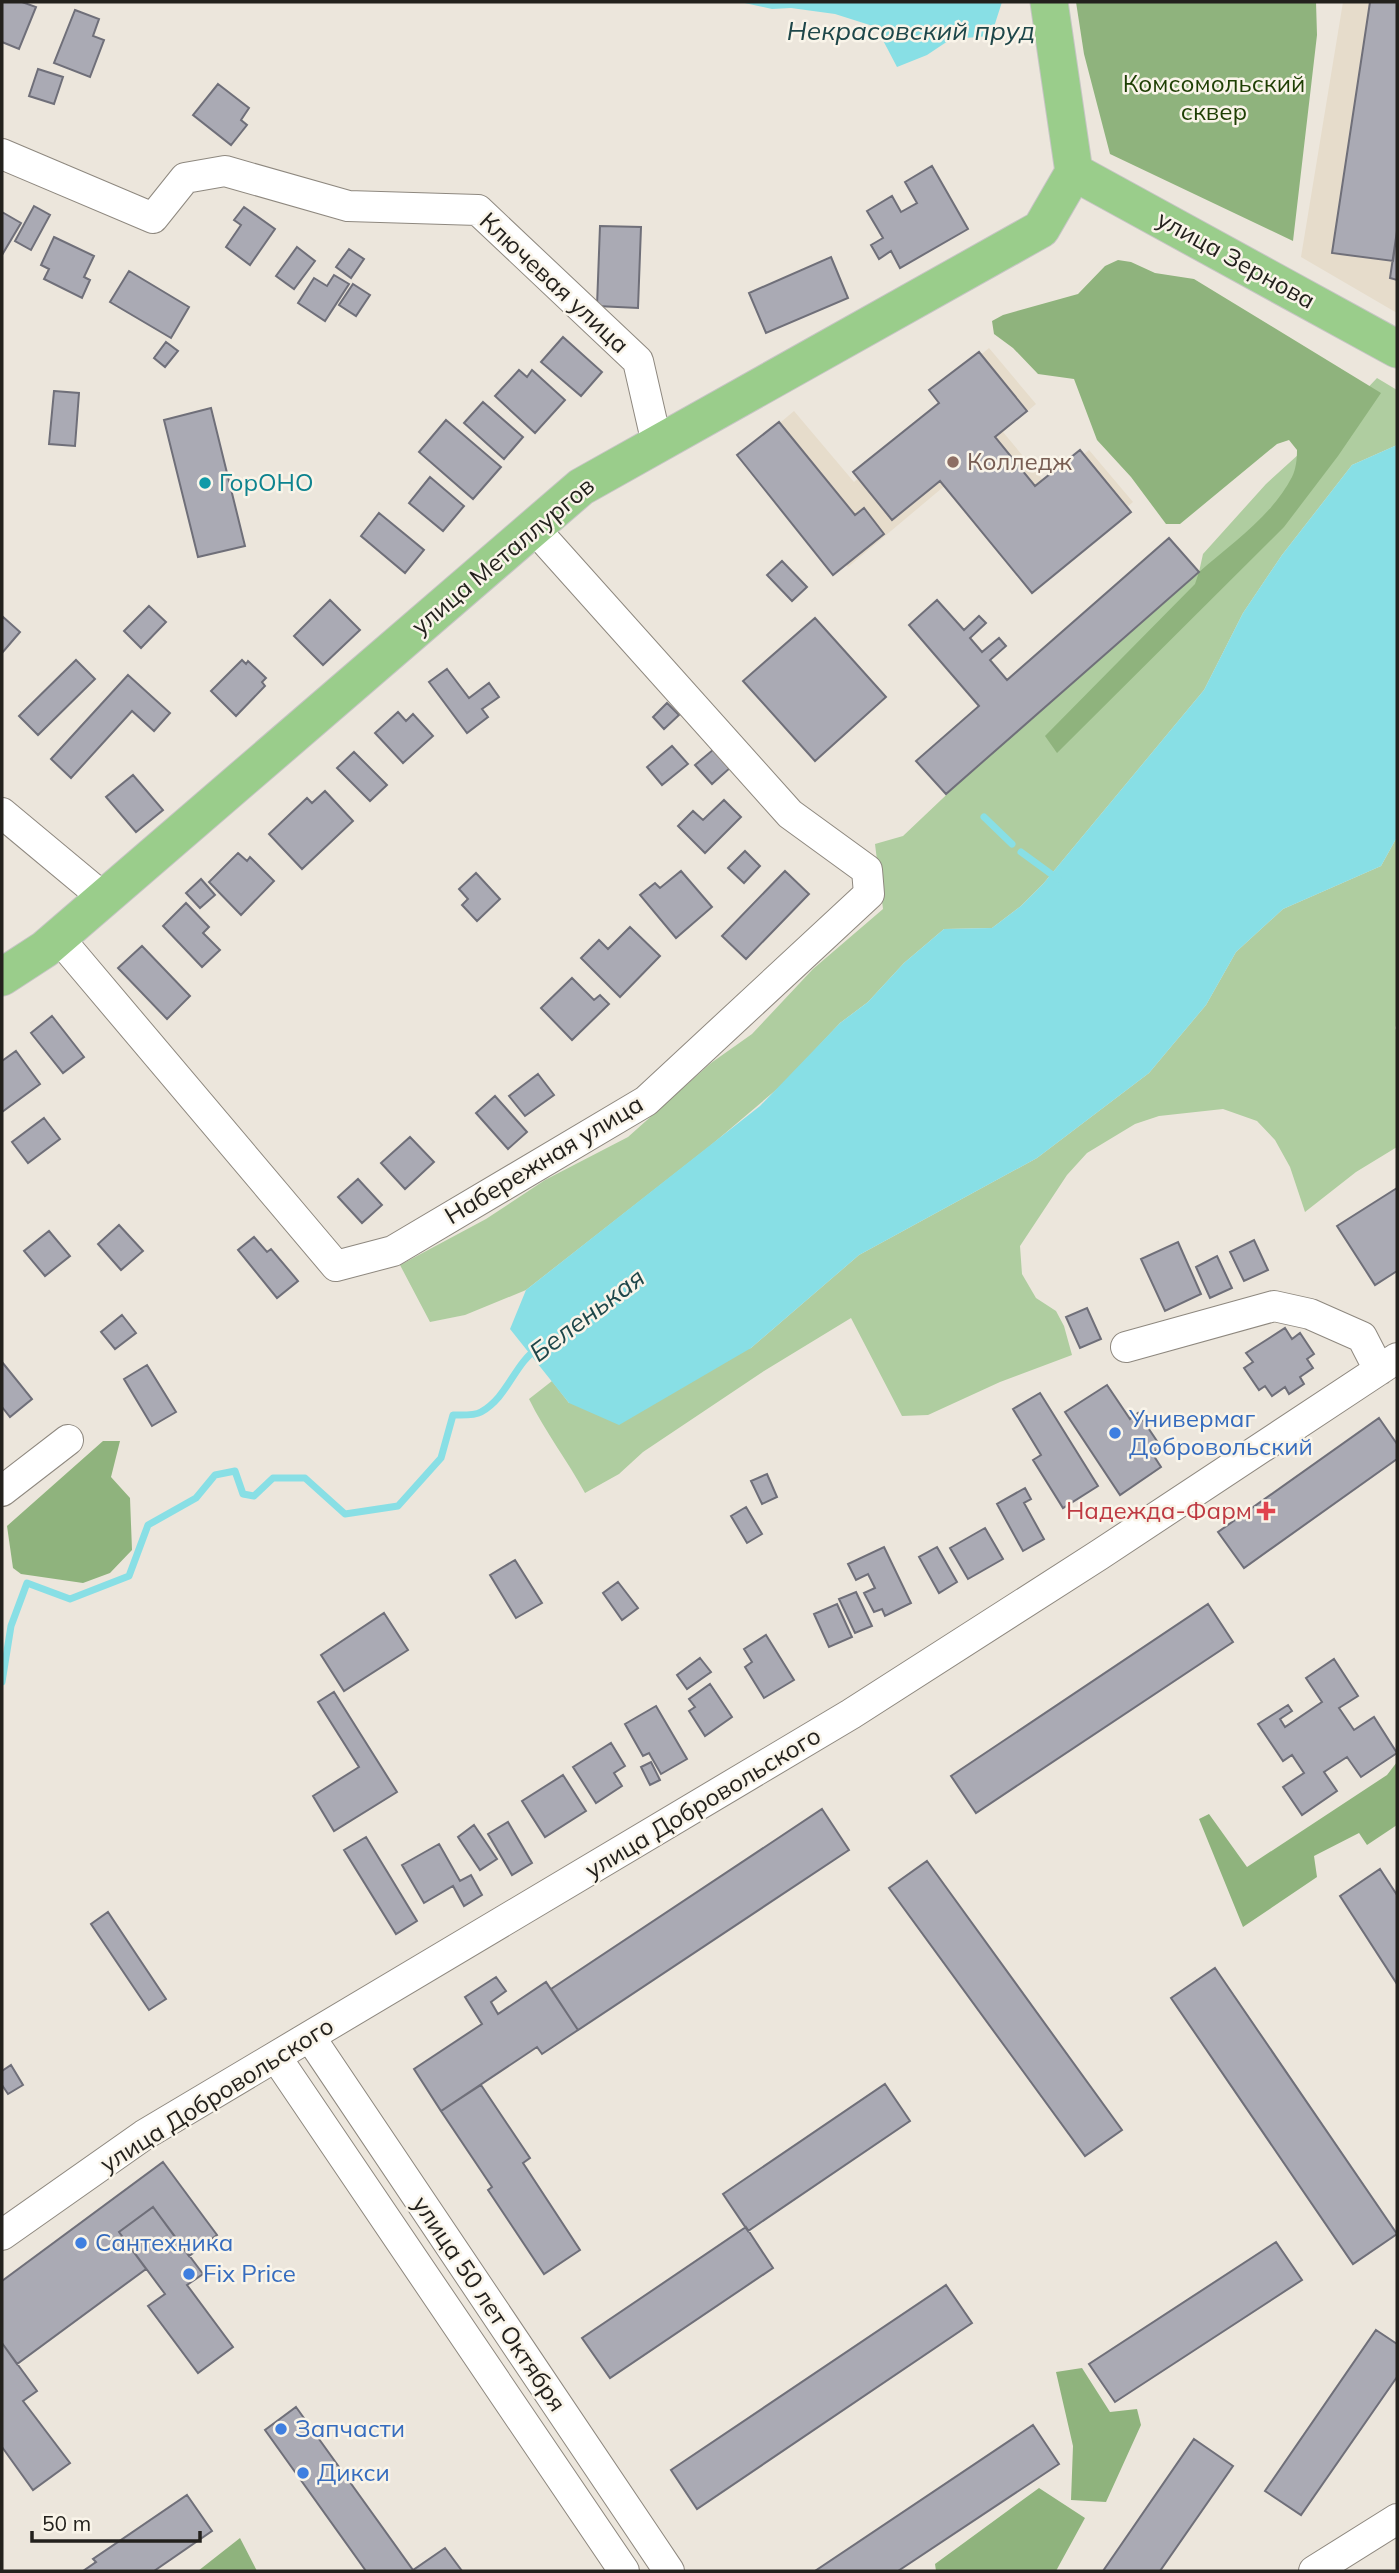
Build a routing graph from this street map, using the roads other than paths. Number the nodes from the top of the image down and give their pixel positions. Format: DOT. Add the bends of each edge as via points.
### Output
graph roads {
  1 [pos="1049,2"];
  2 [pos="2,154"];
  3 [pos="1074,172"];
  4 [pos="1397,349"];
  5 [pos="657,444"];
  6 [pos="533,527"];
  7 [pos="2,813"];
  8 [pos="103,898"];
  9 [pos="58,937"];
  10 [pos="2,977"];
  11 [pos="1126,1347"];
  12 [pos="1388,1364"];
  13 [pos="68,1440"];
  14 [pos="2,1491"];
  15 [pos="310,2037"];
  16 [pos="276,2057"];
  17 [pos="2,2235"];
  18 [pos="1397,2519"];
  19 [pos="624,2571"];
  20 [pos="669,2571"];
  21 [pos="1314,2571"];
  1 -- 3 [label="main road"];
  2 -- 5 [label="street, Ключевая улица" via="153,218 185,178 225,171 348,206 478,210 638,361"];
  3 -- 4 [label="main road, улица Зернова"];
  3 -- 5 [label="main road, улица Металлургов" via="1041,229"];
  5 -- 6 [label="main road, улица Металлургов" via="581,487"];
  6 -- 8 [label="main road, улица Металлургов"];
  6 -- 9 [label="street, Набережная улица" via="790,814 867,870 869,894 646,1101 393,1251 336,1266"];
  7 -- 8 [label="street"];
  8 -- 9 [label="main road, улица Металлургов"];
  9 -- 10 [label="main road, улица Металлургов"];
  11 -- 12 [label="street" via="1274,1306 1310,1314 1362,1337"];
  12 -- 15 [label="street, улица Добровольского" via="851,1714"];
  13 -- 14 [label="street"];
  15 -- 16 [label="street, улица Добровольского"];
  15 -- 20 [label="street, улица 50 лет Октября"];
  16 -- 17 [label="street, улица Добровольского" via="144,2135"];
  16 -- 19 [label="street, улица 50 лет Октября"];
  18 -- 21 [label="street"];
}
